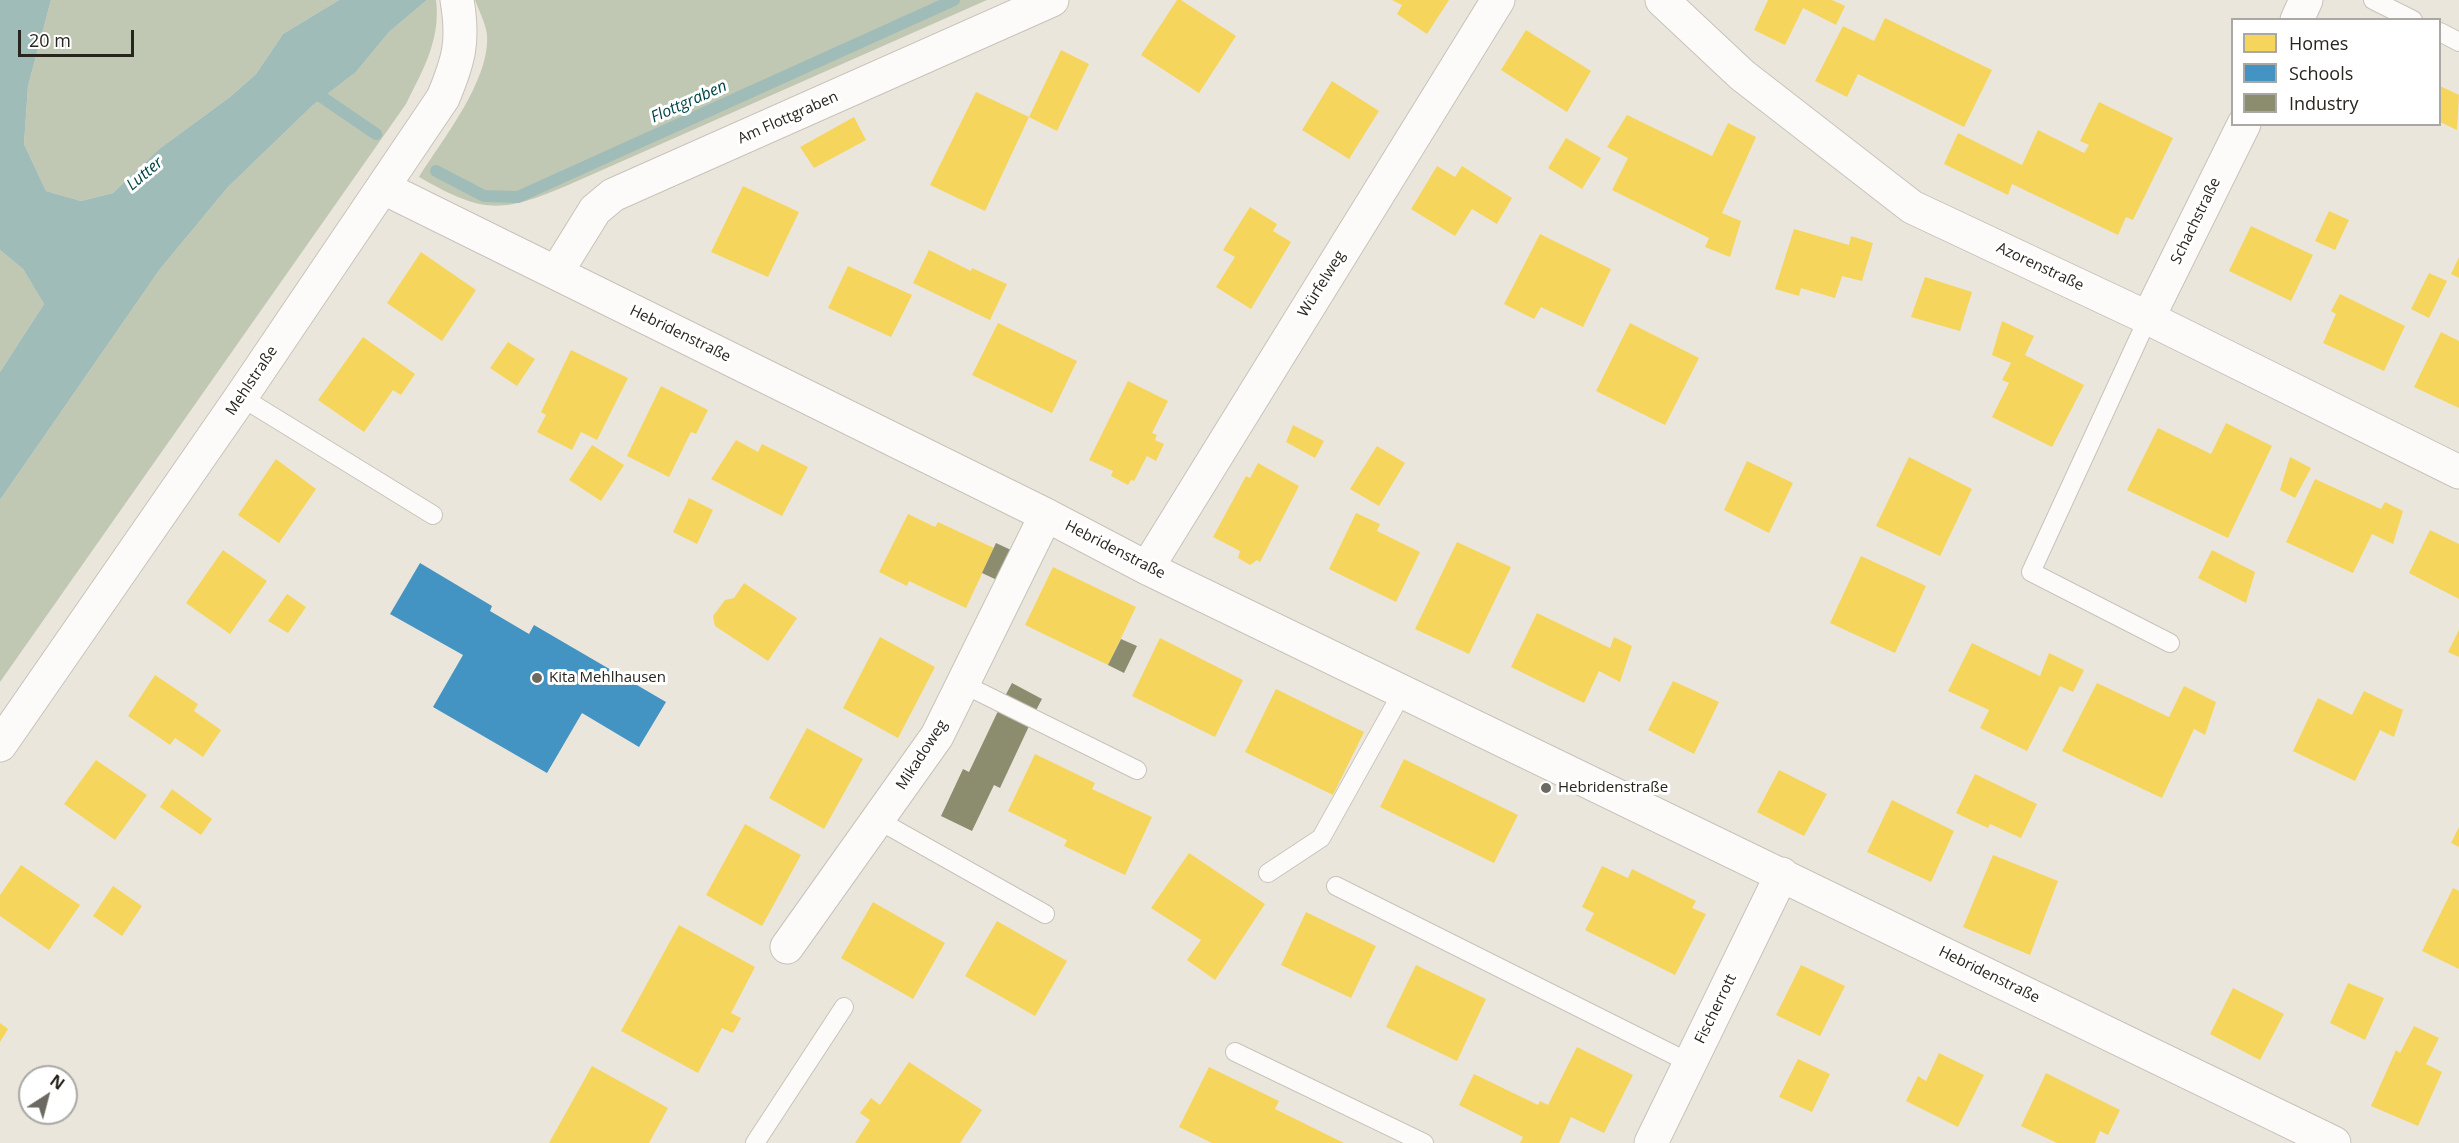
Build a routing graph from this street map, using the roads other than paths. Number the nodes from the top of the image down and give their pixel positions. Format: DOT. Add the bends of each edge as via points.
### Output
graph roads {
  1 [pos="457,0"];
  2 [pos="1052,0"];
  3 [pos="1497,0"];
  4 [pos="1662,0"];
  5 [pos="2306,0"];
  6 [pos="2373,0"];
  7 [pos="2297,18"];
  8 [pos="2409,18"];
  9 [pos="2441,33"];
  10 [pos="2459,42"];
  11 [pos="2243,126"];
  12 [pos="384,188"];
  13 [pos="556,273"];
  14 [pos="2148,318"];
  15 [pos="241,397"];
  16 [pos="2459,472"];
  17 [pos="1046,515"];
  18 [pos="433,516"];
  19 [pos="1147,568"];
  20 [pos="2170,643"];
  21 [pos="963,684"];
  22 [pos="1402,691"];
  23 [pos="0,745"];
  24 [pos="1137,770"];
  25 [pos="878,820"];
  26 [pos="1268,873"];
  27 [pos="1782,874"];
  28 [pos="1336,886"];
  29 [pos="1045,914"];
  30 [pos="787,947"];
  31 [pos="844,1007"];
  32 [pos="1235,1052"];
  33 [pos="1690,1063"];
  34 [pos="2300,1135"];
  35 [pos="755,1143"];
  36 [pos="1424,1143"];
  37 [pos="1651,1143"];
  38 [pos="2334,1143"];
  1 -- 12 [label="street, Mehlstraße" via="462,26 458,62 443,98"];
  2 -- 13 [label="street, Am Flottgraben" via="613,195 595,210"];
  3 -- 19 [label="street, Würfelweg"];
  4 -- 14 [label="street, Azorenstraße" via="1742,75 1912,207"];
  5 -- 7 [label="street"];
  6 -- 8 [label="lane"];
  9 -- 10 [label="lane"];
  11 -- 14 [label="street, Schachstraße"];
  12 -- 13 [label="street, Hebridenstraße"];
  12 -- 15 [label="street, Mehlstraße"];
  13 -- 17 [label="street, Hebridenstraße"];
  14 -- 16 [label="street, Azorenstraße"];
  14 -- 20 [label="lane" via="2031,572"];
  15 -- 18 [label="lane"];
  15 -- 23 [label="street, Mehlstraße"];
  17 -- 19 [label="street, Hebridenstraße"];
  17 -- 21 [label="street, Mikadoweg"];
  19 -- 22 [label="street, Hebridenstraße"];
  21 -- 24 [label="lane"];
  21 -- 25 [label="street, Mikadoweg" via="937,736"];
  22 -- 26 [label="lane" via="1321,838"];
  22 -- 27 [label="street, Hebridenstraße"];
  25 -- 29 [label="lane"];
  25 -- 30 [label="street, Mikadoweg"];
  27 -- 33 [label="street, Fischerrott"];
  27 -- 34 [label="street, Hebridenstraße"];
  28 -- 33 [label="lane"];
  31 -- 35 [label="lane"];
  32 -- 36 [label="lane"];
  33 -- 37 [label="street, Fischerrott"];
  34 -- 38 [label="street, Hebridenstraße"];
}
